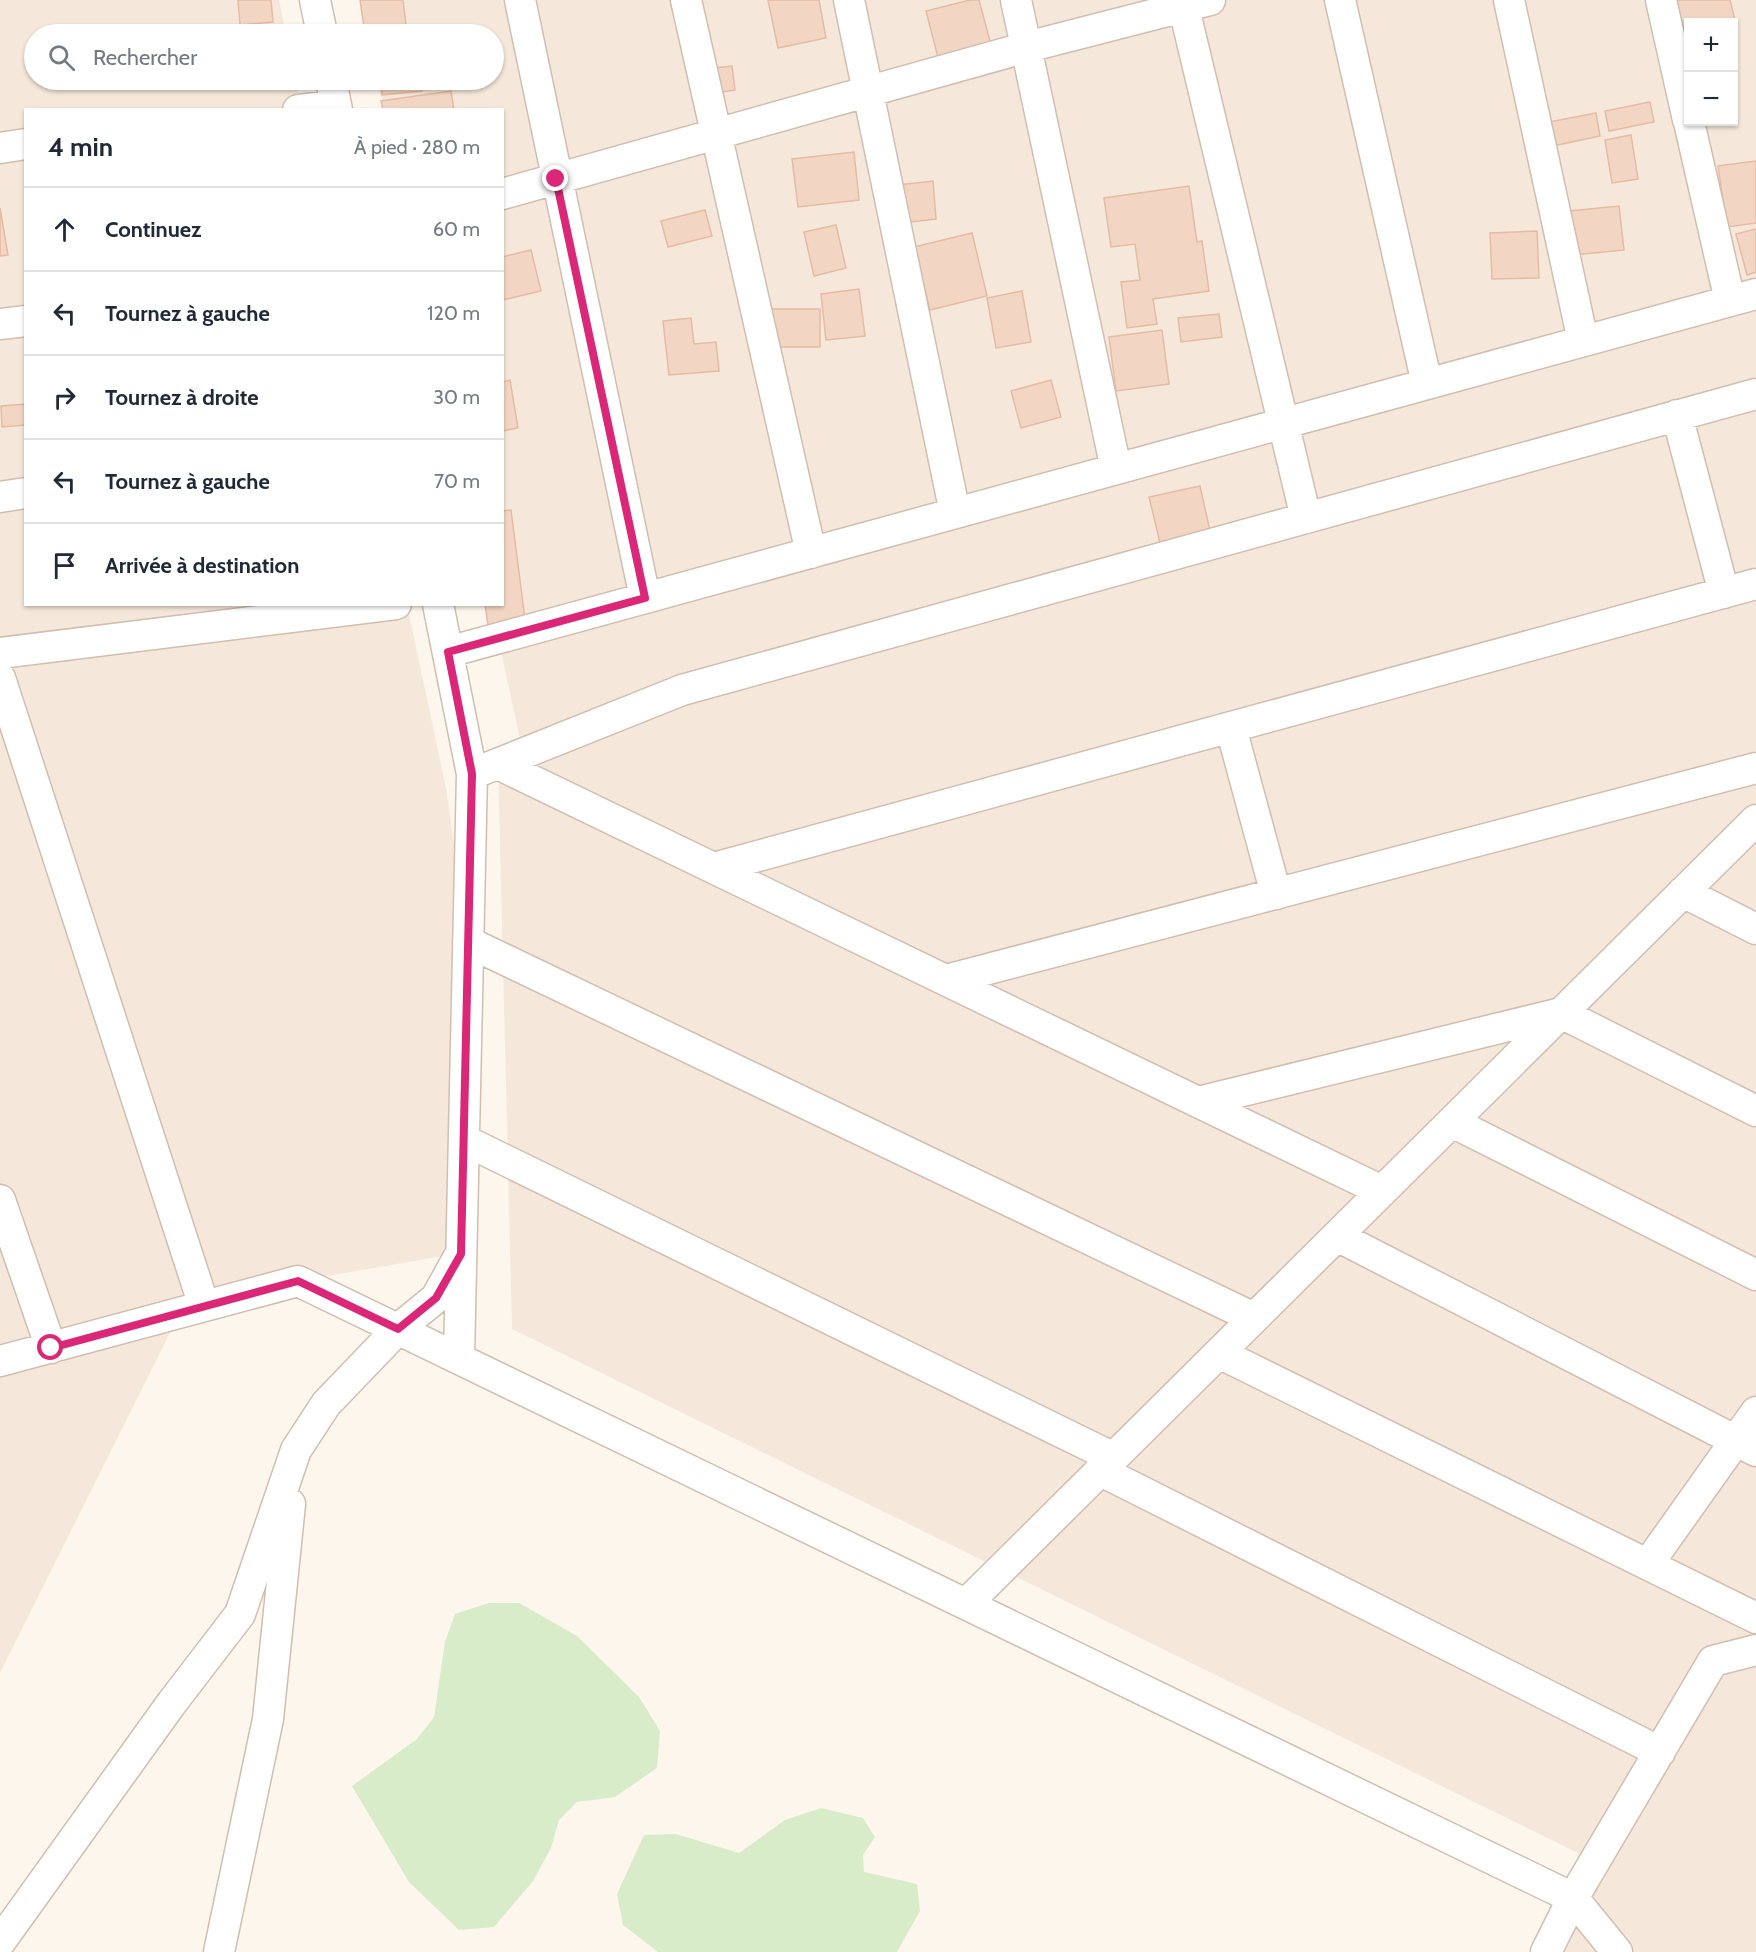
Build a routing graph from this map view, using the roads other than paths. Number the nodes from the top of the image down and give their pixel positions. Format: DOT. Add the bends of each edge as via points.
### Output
graph roads {
  1 [pos="315,0"];
  2 [pos="520,0"];
  3 [pos="686,0"];
  4 [pos="849,0"];
  5 [pos="1016,0"];
  6 [pos="1340,0"];
  7 [pos="1509,0"];
  8 [pos="1661,0"];
  9 [pos="1192,2"];
  10 [pos="320,24"];
  11 [pos="1027,46"];
  12 [pos="868,92"];
  13 [pos="335,98"];
  14 [pos="1684,99"];
  15 [pos="304,108"];
  16 [pos="1691,126"];
  17 [pos="715,134"];
  18 [pos="24,144"];
  19 [pos="0,148"];
  20 [pos="556,179"];
  21 [pos="504,193"];
  22 [pos="1743,298"];
  23 [pos="24,321"];
  24 [pos="0,324"];
  25 [pos="1583,341"];
  26 [pos="1427,384"];
  27 [pos="1756,394"];
  28 [pos="1677,416"];
  29 [pos="1283,423"];
  30 [pos="1116,469"];
  31 [pos="24,494"];
  32 [pos="0,496"];
  33 [pos="955,513"];
  34 [pos="1306,518"];
  35 [pos="811,553"];
  36 [pos="1756,584"];
  37 [pos="1724,593"];
  38 [pos="645,598"];
  39 [pos="380,606"];
  40 [pos="438,606"];
  41 [pos="448,652"];
  42 [pos="0,653"];
  43 [pos="0,678"];
  44 [pos="1231,728"];
  45 [pos="1756,768"];
  46 [pos="485,769"];
  47 [pos="1756,820"];
  48 [pos="714,868"];
  49 [pos="1683,892"];
  50 [pos="1276,894"];
  51 [pos="1756,929"];
  52 [pos="468,942"];
  53 [pos="946,980"];
  54 [pos="1561,1013"];
  55 [pos="1198,1102"];
  56 [pos="1756,1111"];
  57 [pos="1452,1122"];
  58 [pos="464,1140"];
  59 [pos="1382,1191"];
  60 [pos="0,1200"];
  61 [pos="1338,1236"];
  62 [pos="461,1254"];
  63 [pos="1756,1275"];
  64 [pos="204,1306"];
  65 [pos="1254,1318"];
  66 [pos="398,1329"];
  67 [pos="51,1348"];
  68 [pos="1220,1353"];
  69 [pos="459,1358"];
  70 [pos="0,1361"];
  71 [pos="1756,1412"];
  72 [pos="1746,1445"];
  73 [pos="296,1450"];
  74 [pos="1107,1465"];
  75 [pos="1648,1564"];
  76 [pos="966,1604"];
  77 [pos="1756,1618"];
  78 [pos="1756,1650"];
  79 [pos="1660,1752"];
  80 [pos="1573,1898"];
  81 [pos="0,1942"];
  82 [pos="219,1952"];
  83 [pos="1546,1952"];
  84 [pos="1617,1952"];
  1 -- 10 [label="street"];
  2 -- 20 [label="street"];
  3 -- 17 [label="street"];
  4 -- 12 [label="street"];
  5 -- 11 [label="street"];
  6 -- 26 [label="street"];
  7 -- 25 [label="street"];
  8 -- 14 [label="street"];
  9 -- 11 [label="street"];
  9 -- 29 [label="street"];
  11 -- 12 [label="street"];
  11 -- 30 [label="street"];
  12 -- 17 [label="street"];
  12 -- 33 [label="street"];
  13 -- 15 [label="street"];
  16 -- 22 [label="street"];
  17 -- 20 [label="street"];
  17 -- 35 [label="street"];
  18 -- 19 [label="street"];
  20 -- 21 [label="street"];
  20 -- 38 [label="street"];
  22 -- 25 [label="street"];
  23 -- 24 [label="street"];
  25 -- 26 [label="street"];
  26 -- 29 [label="street"];
  27 -- 28 [label="street"];
  28 -- 34 [label="street"];
  28 -- 37 [label="street"];
  29 -- 30 [label="street"];
  29 -- 34 [label="street"];
  30 -- 33 [label="street"];
  31 -- 32 [label="street"];
  33 -- 35 [label="street"];
  34 -- 46 [label="street" via="682,690"];
  35 -- 38 [label="street"];
  36 -- 37 [label="street"];
  37 -- 44 [label="street"];
  38 -- 41 [label="street"];
  39 -- 42 [label="street"];
  40 -- 41 [label="street"];
  41 -- 46 [label="street"];
  43 -- 64 [label="street"];
  44 -- 48 [label="street"];
  44 -- 50 [label="street"];
  45 -- 50 [label="street"];
  46 -- 48 [label="street"];
  46 -- 52 [label="street"];
  47 -- 49 [label="street"];
  48 -- 53 [label="street"];
  49 -- 51 [label="street"];
  49 -- 54 [label="street"];
  50 -- 53 [label="street"];
  52 -- 58 [label="street"];
  52 -- 65 [label="street"];
  53 -- 55 [label="street"];
  54 -- 55 [label="street"];
  54 -- 56 [label="street"];
  54 -- 57 [label="street"];
  55 -- 59 [label="street"];
  57 -- 59 [label="street"];
  57 -- 63 [label="street"];
  58 -- 62 [label="street"];
  58 -- 74 [label="street"];
  59 -- 61 [label="street"];
  60 -- 67 [label="street"];
  61 -- 65 [label="street"];
  61 -- 72 [label="street"];
  62 -- 66 [label="street" via="436,1298"];
  62 -- 69 [label="street"];
  64 -- 66 [label="street" via="298,1281"];
  64 -- 67 [label="street"];
  65 -- 68 [label="street"];
  66 -- 69 [label="street"];
  66 -- 73 [label="street" via="326,1404"];
  67 -- 70 [label="street"];
  68 -- 74 [label="street"];
  68 -- 75 [label="street"];
  69 -- 76 [label="street"];
  71 -- 72 [label="street"];
  72 -- 75 [label="street"];
  73 -- 81 [label="street" via="240,1614"];
  73 -- 82 [label="street" via="268,1719"];
  74 -- 76 [label="street"];
  74 -- 79 [label="street"];
  75 -- 77 [label="street"];
  76 -- 80 [label="street"];
  78 -- 79 [label="street" via="1713,1661"];
  79 -- 80 [label="street"];
  80 -- 83 [label="street"];
  80 -- 84 [label="street"];
}
